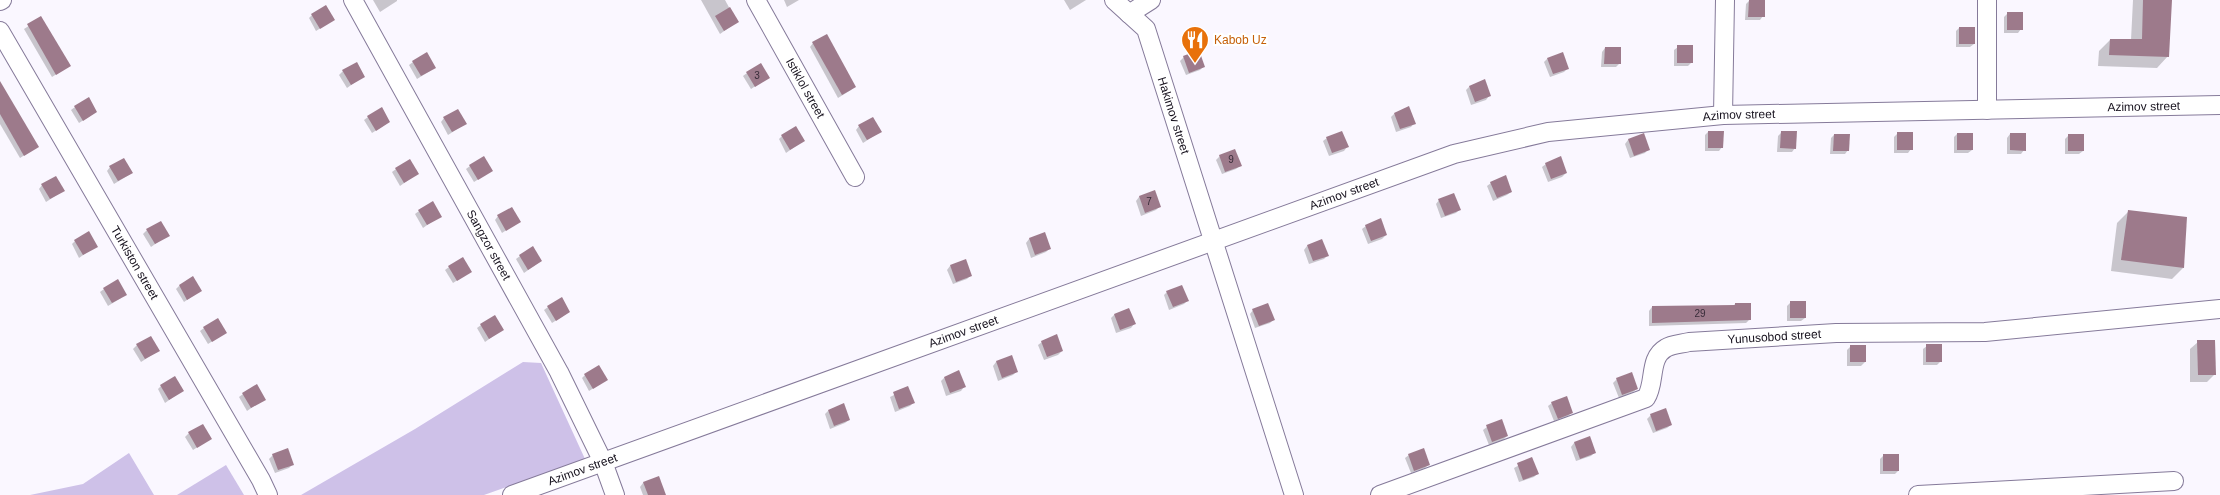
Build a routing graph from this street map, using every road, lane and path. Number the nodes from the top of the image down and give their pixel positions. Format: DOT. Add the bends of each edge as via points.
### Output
graph roads {
  1 [pos="353,0"];
  2 [pos="756,0"];
  3 [pos="1114,0"];
  4 [pos="1151,0"];
  5 [pos="1725,0"];
  6 [pos="1987,0"];
  7 [pos="1129,14"];
  8 [pos="0,31"];
  9 [pos="2220,105"];
  10 [pos="1987,110"];
  11 [pos="1723,115"];
  12 [pos="856,177"];
  13 [pos="1215,242"];
  14 [pos="2220,309"];
  15 [pos="603,462"];
  16 [pos="2174,481"];
  17 [pos="268,495"];
  18 [pos="512,495"];
  19 [pos="615,495"];
  20 [pos="1294,495"];
  21 [pos="1380,495"];
  22 [pos="1918,495"];
  1 -- 15 [label="street, Sangzor street" via="559,372"];
  2 -- 12 [label="street, Istiklol street"];
  3 -- 7 [label="street, Hakimov street"];
  4 -- 7 [label="street"];
  5 -- 11 [label="street"];
  6 -- 10 [label="street"];
  7 -- 13 [label="street, Hakimov street" via="1146,29"];
  8 -- 17 [label="street, Turkiston street"];
  9 -- 10 [label="street, Azimov street"];
  10 -- 11 [label="street, Azimov street"];
  11 -- 13 [label="street, Azimov street" via="1548,132 1454,154"];
  13 -- 15 [label="street, Azimov street"];
  13 -- 20 [label="street, Hakimov street"];
  14 -- 21 [label="street, Yunusobod street" via="1985,332 1836,333 1689,342 1666,348 1655,358 1651,391 1646,398"];
  15 -- 18 [label="street, Azimov street"];
  15 -- 19 [label="street, Sangzor street"];
  16 -- 22 [label="street"];
}
